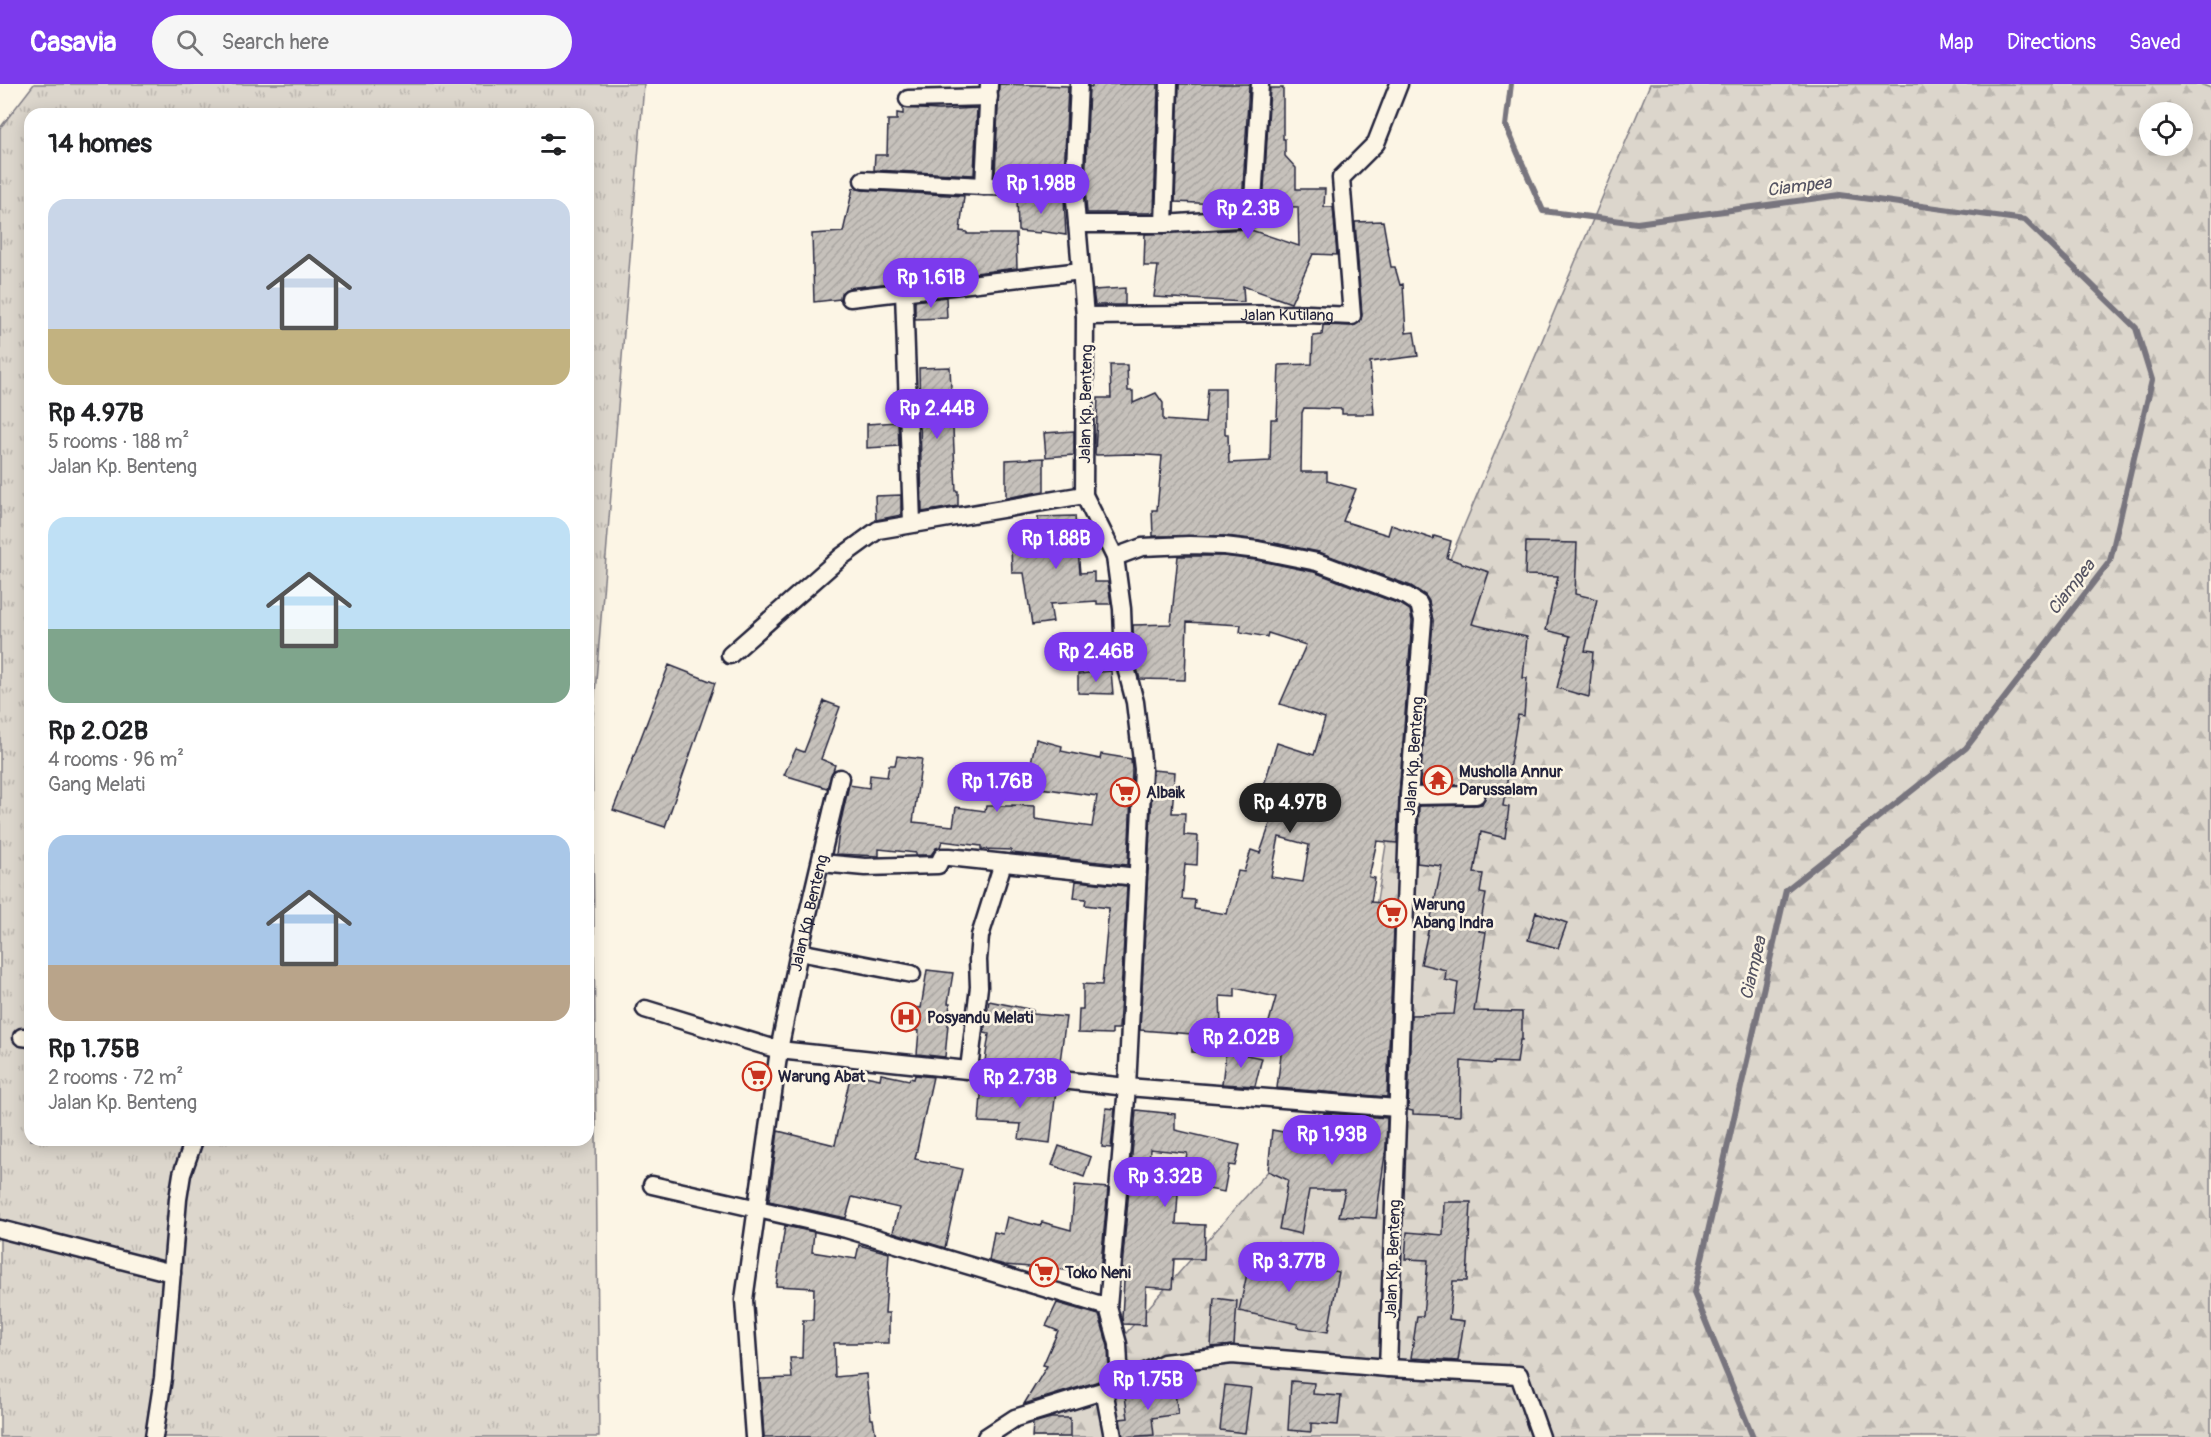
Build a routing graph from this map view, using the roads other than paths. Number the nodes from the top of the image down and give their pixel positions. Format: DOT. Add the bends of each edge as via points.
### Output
graph roads {
  1 [pos="1079,84"];
  2 [pos="1169,84"];
  3 [pos="1260,84"];
  4 [pos="1399,84"];
  5 [pos="989,91"];
  6 [pos="908,99"];
  7 [pos="863,180"];
  8 [pos="984,186"];
  9 [pos="1074,188"];
  10 [pos="1077,224"];
  11 [pos="1164,224"];
  12 [pos="1081,271"];
  13 [pos="904,292"];
  14 [pos="850,298"];
  15 [pos="1085,316"];
  16 [pos="1084,495"];
  17 [pos="912,523"];
  18 [pos="1115,556"];
  19 [pos="730,655"];
  20 [pos="840,778"];
  21 [pos="1476,795"];
  22 [pos="1409,796"];
  23 [pos="821,863"];
  24 [pos="1003,863"];
  25 [pos="1137,877"];
  26 [pos="799,952"];
  27 [pos="912,974"];
  28 [pos="645,1009"];
  29 [pos="779,1050"];
  30 [pos="969,1069"];
  31 [pos="1127,1087"];
  32 [pos="1397,1108"];
  33 [pos="192,1146"];
  34 [pos="652,1185"];
  35 [pos="758,1209"];
  36 [pos="0,1229"];
  37 [pos="172,1273"];
  38 [pos="1108,1307"];
  39 [pos="1388,1368"];
  40 [pos="1120,1384"];
  41 [pos="1104,1390"];
  42 [pos="154,1437"];
  43 [pos="754,1437"];
  44 [pos="986,1437"];
  45 [pos="1113,1437"];
  46 [pos="1541,1437"];
  1 -- 9 [label="street, Jalan Kp. Benteng"];
  2 -- 11 [label="street"];
  3 -- 11 [label="street" via="1252,218"];
  4 -- 15 [label="street, Jalan Kutilang" via="1376,143 1341,178 1352,316"];
  5 -- 6 [label="street"];
  5 -- 8 [label="street"];
  7 -- 8 [label="street"];
  8 -- 9 [label="street"];
  9 -- 10 [label="street, Jalan Kp. Benteng"];
  10 -- 11 [label="street"];
  10 -- 12 [label="street, Jalan Kp. Benteng"];
  12 -- 13 [label="street"];
  12 -- 15 [label="street, Jalan Kp. Benteng"];
  13 -- 14 [label="street"];
  13 -- 17 [label="street"];
  15 -- 16 [label="street, Jalan Kp. Benteng"];
  16 -- 17 [label="street"];
  16 -- 18 [label="street, Jalan Kp. Benteng"];
  17 -- 19 [label="street" via="878,530"];
  18 -- 22 [label="street, Jalan Kp. Benteng" via="1142,547 1189,544 1258,550 1317,562 1419,604 1424,620"];
  18 -- 25 [label="street, Jalan Kp. Benteng" via="1124,660 1135,702 1143,769"];
  20 -- 23 [label="street, Jalan Kp. Benteng"];
  21 -- 22 [label="street"];
  22 -- 32 [label="street, Jalan Kp. Benteng"];
  23 -- 24 [label="street" via="865,867 938,865 942,857"];
  23 -- 26 [label="street, Jalan Kp. Benteng"];
  24 -- 25 [label="street"];
  24 -- 30 [label="street" via="980,936 979,987"];
  25 -- 31 [label="street, Jalan Kp. Benteng"];
  26 -- 27 [label="street"];
  26 -- 29 [label="street, Jalan Kp. Benteng"];
  28 -- 29 [label="street"];
  29 -- 30 [label="street"];
  29 -- 35 [label="street, Jalan Kp. Benteng"];
  30 -- 31 [label="street"];
  31 -- 32 [label="street"];
  31 -- 38 [label="street, Jalan Kp. Benteng"];
  32 -- 39 [label="street, Jalan Kp. Benteng"];
  33 -- 37 [label="street" via="178,1199"];
  34 -- 35 [label="street"];
  35 -- 38 [label="street" via="846,1230"];
  35 -- 43 [label="street, Jalan Kp. Benteng" via="744,1300"];
  36 -- 37 [label="street"];
  37 -- 42 [label="street"];
  38 -- 40 [label="street, Jalan Kp. Benteng" via="1118,1344"];
  39 -- 40 [label="street" via="1232,1355 1164,1363"];
  39 -- 46 [label="street" via="1519,1375"];
  40 -- 41 [label="street"];
  41 -- 44 [label="street" via="1015,1418"];
  41 -- 45 [label="street"];
}
